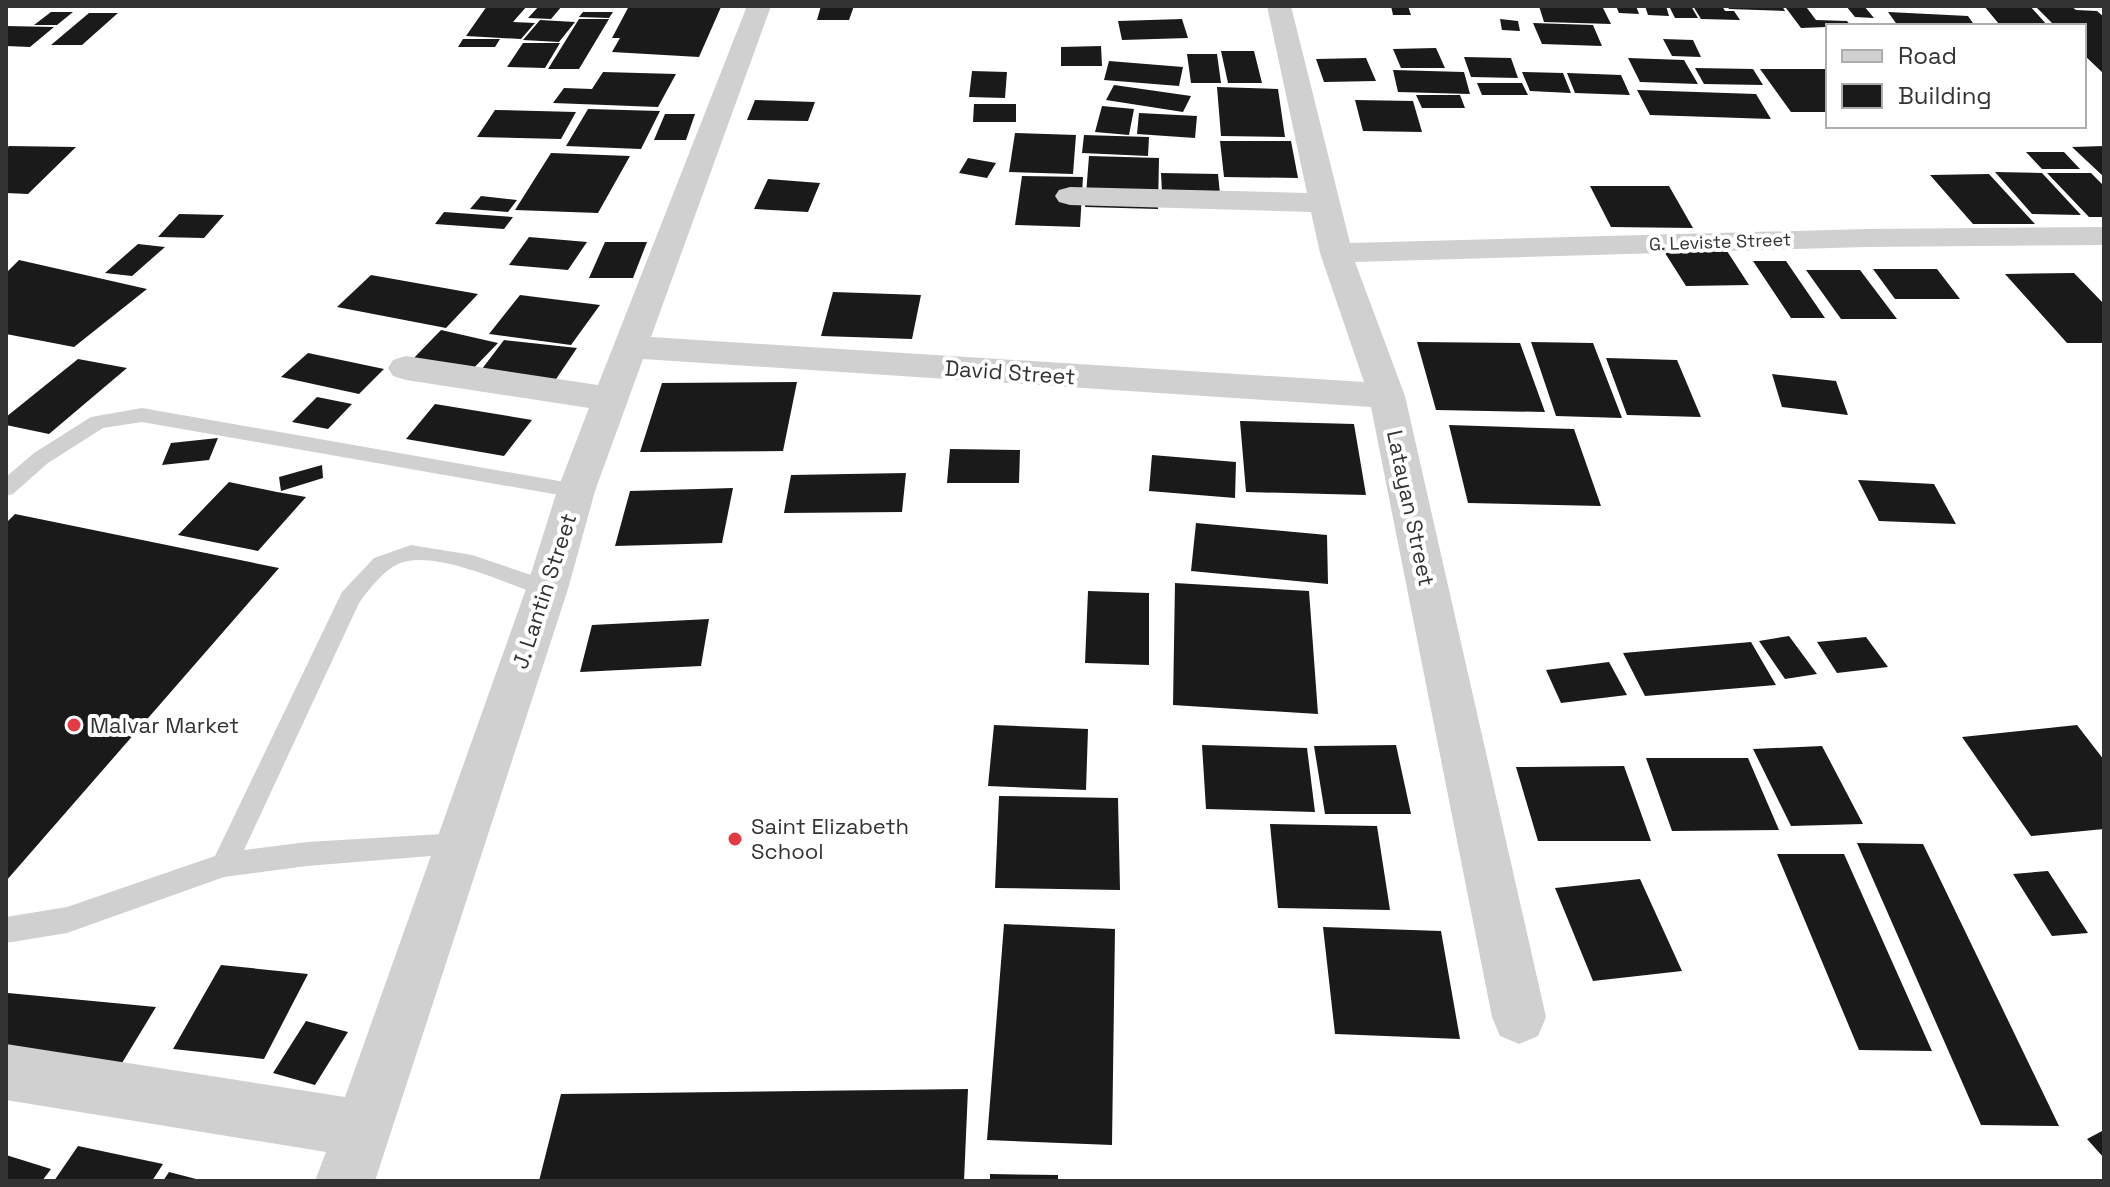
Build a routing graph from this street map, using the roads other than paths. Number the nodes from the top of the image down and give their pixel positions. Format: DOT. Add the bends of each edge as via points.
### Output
graph roads {
  1 [pos="759,6"];
  2 [pos="1279,6"];
  3 [pos="1070,196"];
  4 [pos="1325,203"];
  5 [pos="2104,236"];
  6 [pos="1336,253"];
  7 [pos="633,347"];
  8 [pos="406,368"];
  9 [pos="1387,396"];
  10 [pos="612,399"];
  11 [pos="6,489"];
  12 [pos="576,491"];
  13 [pos="547,589"];
  14 [pos="459,845"];
  15 [pos="224,865"];
  16 [pos="6,930"];
  17 [pos="1519,1017"];
  18 [pos="6,1072"];
  19 [pos="364,1129"];
  20 [pos="345,1181"];
  1 -- 7 [label="street, J. Lantin Street"];
  2 -- 4 [label="street, Latayan Street"];
  3 -- 4 [label="street"];
  4 -- 6 [label="street, Latayan Street"];
  5 -- 6 [label="street, G. Leviste Street"];
  6 -- 9 [label="street, Latayan Street"];
  7 -- 9 [label="street, David Street"];
  7 -- 10 [label="street, J. Lantin Street"];
  8 -- 10 [label="street"];
  9 -- 17 [label="street, Latayan Street"];
  10 -- 12 [label="street, J. Lantin Street"];
  11 -- 12 [label="lane" via="41,458 98,422 142,415"];
  12 -- 13 [label="street, J. Lantin Street"];
  13 -- 14 [label="street, J. Lantin Street"];
  13 -- 15 [label="lane" via="432,554 398,555 373,569 350,598"];
  14 -- 15 [label="lane"];
  14 -- 19 [label="street, J. Lantin Street"];
  15 -- 16 [label="lane" via="67,920"];
  18 -- 19 [label="street"];
  19 -- 20 [label="street, J. Lantin Street"];
}
